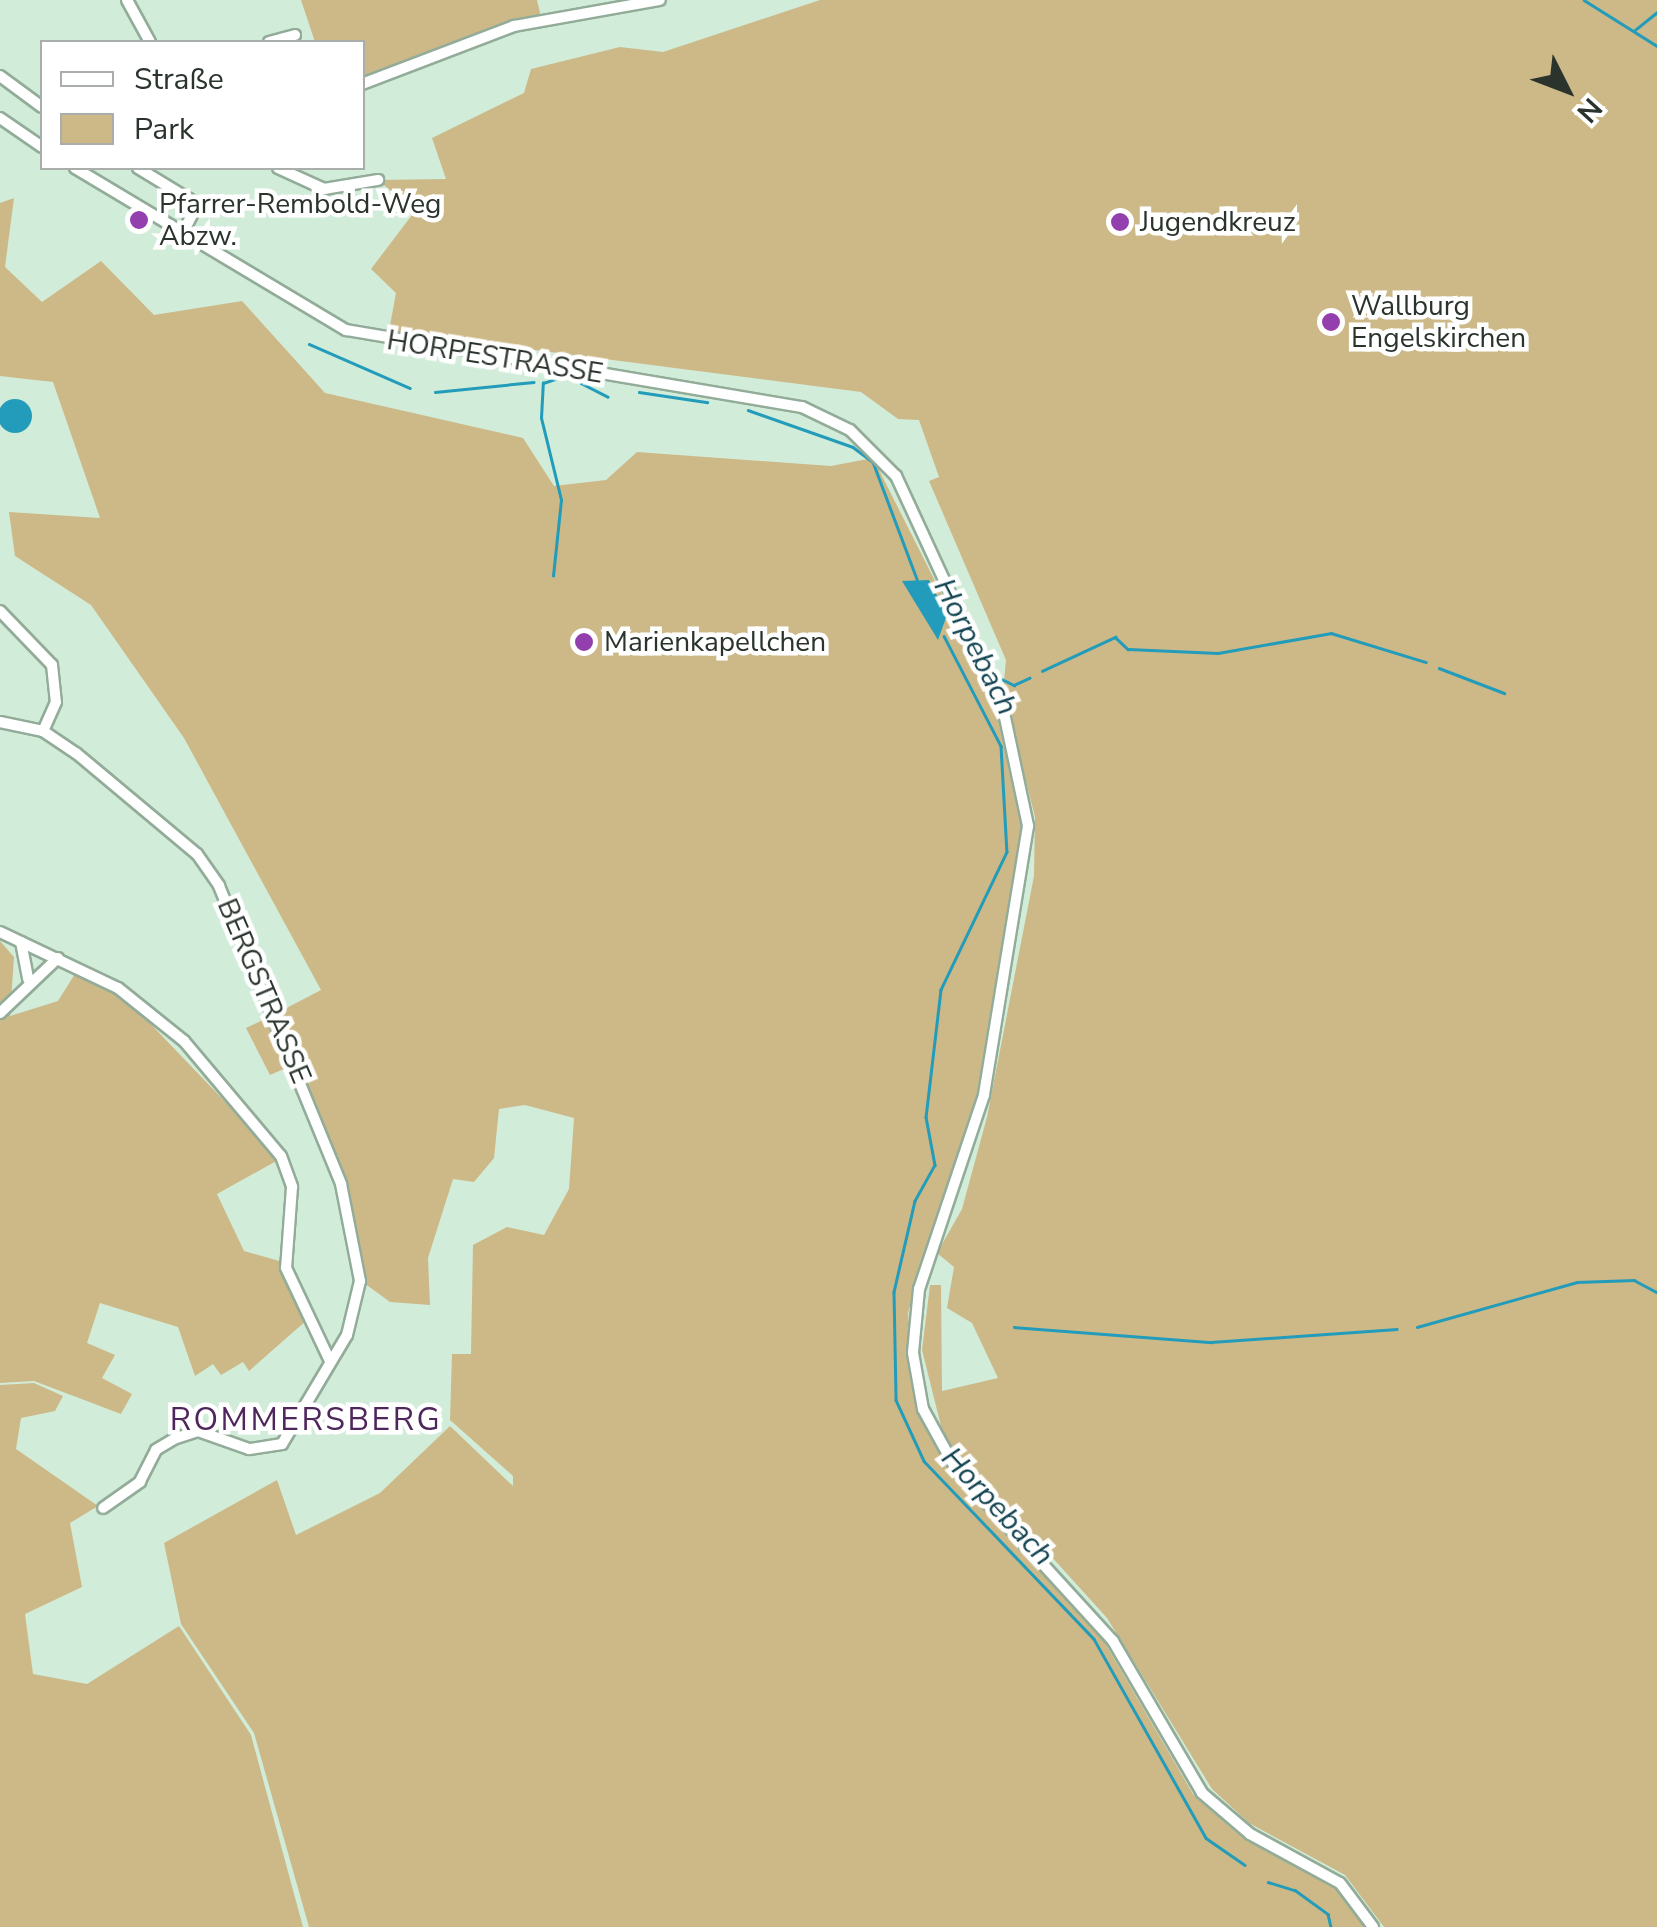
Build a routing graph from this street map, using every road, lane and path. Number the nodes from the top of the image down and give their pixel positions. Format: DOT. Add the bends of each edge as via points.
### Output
graph roads {
  1 [pos="128,0"];
  2 [pos="660,0"];
  3 [pos="614,2"];
  4 [pos="294,35"];
  5 [pos="149,40"];
  6 [pos="276,40"];
  7 [pos="0,76"];
  8 [pos="365,83"];
  9 [pos="40,106"];
  10 [pos="0,118"];
  11 [pos="40,146"];
  12 [pos="78,170"];
  13 [pos="102,170"];
  14 [pos="141,170"];
  15 [pos="282,170"];
  16 [pos="95,180"];
  17 [pos="378,180"];
  18 [pos="182,235"];
  19 [pos="0,612"];
  20 [pos="0,722"];
  21 [pos="43,730"];
  22 [pos="0,932"];
  23 [pos="21,942"];
  24 [pos="58,958"];
  25 [pos="28,979"];
  26 [pos="0,1013"];
  27 [pos="330,1361"];
  28 [pos="102,1508"];
  29 [pos="1374,1927"];
  1 -- 5 [label="street"];
  2 -- 3 [label="street"];
  3 -- 8 [label="street" via="489,33"];
  4 -- 6 [label="street"];
  7 -- 9 [label="street"];
  10 -- 11 [label="street"];
  12 -- 16 [label="street, HORPESTRASSE"];
  13 -- 16 [label="street"];
  14 -- 18 [label="street" via="189,199 194,211"];
  15 -- 17 [label="street" via="324,189"];
  16 -- 18 [label="street, HORPESTRASSE"];
  18 -- 29 [label="street, HORPESTRASSE" via="306,312 378,340 802,408 870,445 916,510 1003,708 1028,826 981,1108 919,1289 913,1353 923,1409 964,1479 1113,1641 1202,1793 1250,1834 1340,1882"];
  19 -- 21 [label="street" via="52,664 56,702"];
  20 -- 21 [label="street, BERGSTRASSE"];
  21 -- 27 [label="street, BERGSTRASSE" via="196,854 238,925 341,1184 360,1281"];
  22 -- 23 [label="street"];
  23 -- 24 [label="street"];
  23 -- 25 [label="street"];
  24 -- 25 [label="street"];
  24 -- 27 [label="street" via="118,988 184,1041 281,1156 292,1187 286,1268"];
  25 -- 26 [label="street"];
  27 -- 28 [label="street" via="282,1444 249,1449 198,1431 174,1439 156,1450 140,1482"];
}
